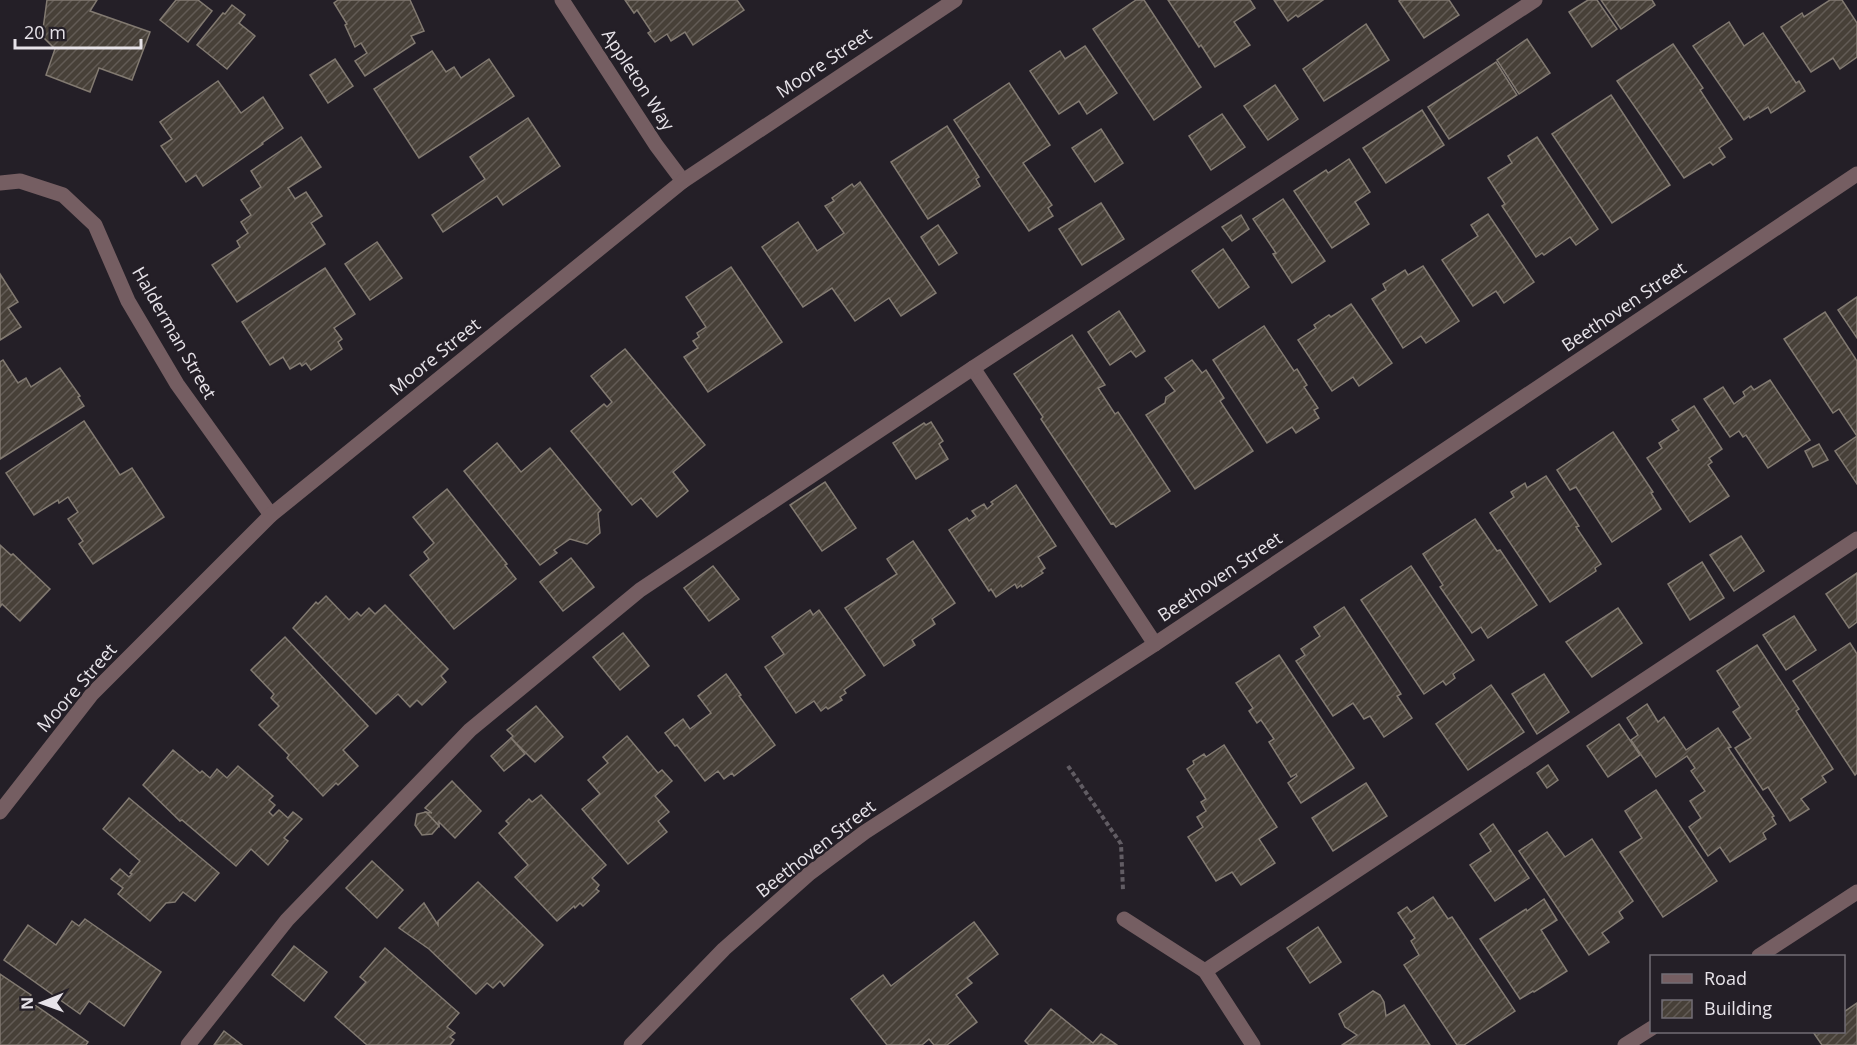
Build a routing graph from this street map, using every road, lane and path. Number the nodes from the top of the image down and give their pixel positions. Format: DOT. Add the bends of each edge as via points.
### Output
graph roads {
  1 [pos="562,0"];
  2 [pos="955,0"];
  3 [pos="1535,0"];
  4 [pos="1857,174"];
  5 [pos="683,181"];
  6 [pos="0,183"];
  7 [pos="973,369"];
  8 [pos="271,515"];
  9 [pos="1857,539"];
  10 [pos="1155,644"];
  11 [pos="1068,766"];
  12 [pos="0,812"];
  13 [pos="1857,892"];
  14 [pos="1124,919"];
  15 [pos="1762,955"];
  16 [pos="1205,971"];
  17 [pos="1650,1029"];
  18 [pos="188,1045"];
  19 [pos="631,1045"];
  20 [pos="1253,1045"];
  21 [pos="1625,1045"];
  1 -- 5 [label="street, Appleton Way"];
  2 -- 5 [label="street, Moore Street"];
  3 -- 7 [label="street"];
  4 -- 10 [label="street, Beethoven Street"];
  5 -- 8 [label="street, Moore Street"];
  6 -- 8 [label="street, Halderman Street" via="20,181 63,195 95,225 129,301 177,384"];
  7 -- 10 [label="street"];
  7 -- 18 [label="street" via="640,590 470,730 287,920"];
  8 -- 12 [label="street, Moore Street" via="92,694"];
  9 -- 16 [label="street"];
  10 -- 19 [label="street, Beethoven Street" via="865,832 810,873 724,949"];
  11 -- 14 [label="path" via="1121,844"];
  13 -- 15 [label="street"];
  14 -- 16 [label="street"];
  16 -- 20 [label="street"];
  17 -- 21 [label="street"];
}
